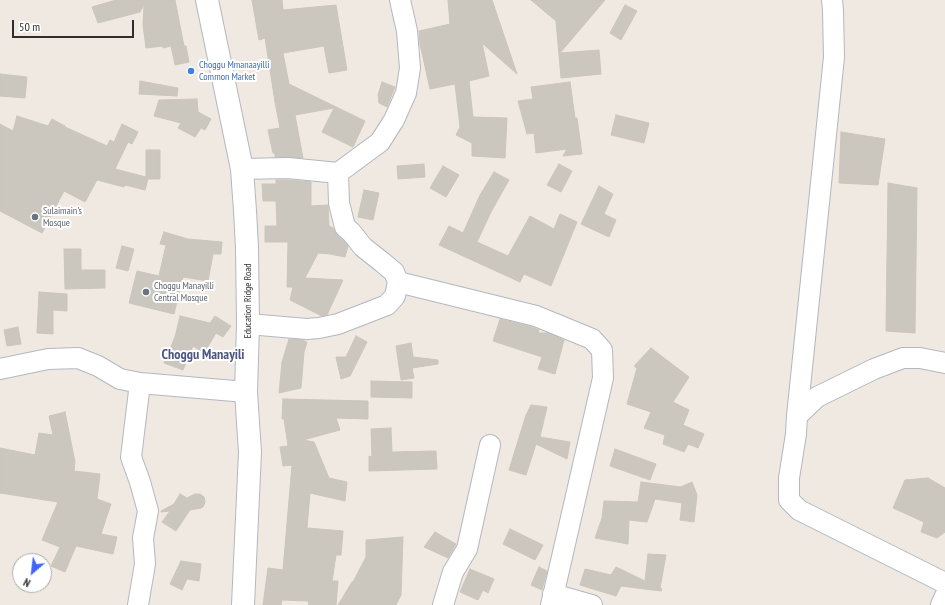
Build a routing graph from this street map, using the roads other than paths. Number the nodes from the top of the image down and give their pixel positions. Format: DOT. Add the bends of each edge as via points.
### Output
graph roads {
  1 [pos="207,0"];
  2 [pos="400,0"];
  3 [pos="832,0"];
  4 [pos="242,169"];
  5 [pos="338,173"];
  6 [pos="398,282"];
  7 [pos="248,324"];
  8 [pos="945,363"];
  9 [pos="0,369"];
  10 [pos="140,384"];
  11 [pos="246,392"];
  12 [pos="797,416"];
  13 [pos="490,445"];
  14 [pos="945,583"];
  15 [pos="945,596"];
  16 [pos="552,599"];
  17 [pos="138,605"];
  18 [pos="243,605"];
  19 [pos="443,605"];
  20 [pos="592,605"];
  21 [pos="941,605"];
  1 -- 4 [label="main road, Education Ridge Road"];
  2 -- 5 [label="street" via="407,31 410,68 406,93 394,120 380,142"];
  3 -- 12 [label="street" via="834,57"];
  4 -- 5 [label="street" via="288,168"];
  4 -- 7 [label="main road, Education Ridge Road"];
  5 -- 6 [label="street" via="339,203 346,227 363,247 394,272"];
  6 -- 7 [label="street" via="395,296 387,305 338,324 319,328"];
  6 -- 16 [label="street" via="536,316 592,339 602,350 603,378"];
  7 -- 11 [label="main road, Education Ridge Road"];
  8 -- 12 [label="street" via="920,358 903,358 817,397"];
  9 -- 10 [label="street" via="48,359 78,358 120,379"];
  10 -- 11 [label="street"];
  10 -- 17 [label="street" via="131,457 148,511 143,538 145,564"];
  11 -- 18 [label="main road, Education Ridge Road" via="250,452"];
  12 -- 14 [label="street" via="789,478 789,500 799,510"];
  13 -- 19 [label="street" via="467,549 453,572"];
  15 -- 21 [label="street"];
  16 -- 20 [label="street"];
}
